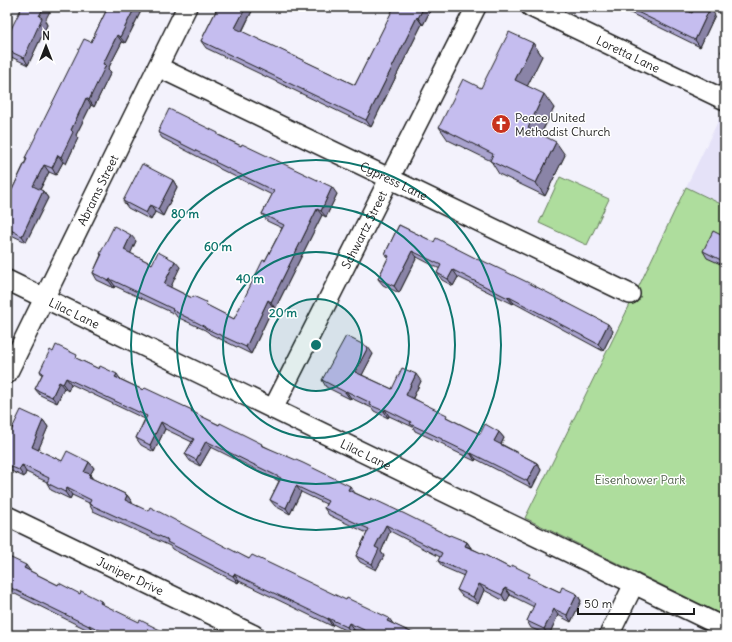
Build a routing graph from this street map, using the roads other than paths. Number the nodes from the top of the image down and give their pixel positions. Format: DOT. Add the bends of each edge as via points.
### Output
graph roads {
  1 [pos="187,7"];
  2 [pos="476,7"];
  3 [pos="531,7"];
  4 [pos="158,67"];
  5 [pos="725,100"];
  6 [pos="389,179"];
  7 [pos="7,280"];
  8 [pos="630,294"];
  9 [pos="44,298"];
  10 [pos="7,374"];
  11 [pos="273,409"];
  12 [pos="7,516"];
  13 [pos="634,584"];
  14 [pos="725,628"];
  15 [pos="254,635"];
  16 [pos="609,635"];
  1 -- 4 [label="street, Abrams Street"];
  2 -- 6 [label="street, Schwartz Street"];
  3 -- 5 [label="street, Loretta Lane"];
  4 -- 6 [label="street, Cypress Lane"];
  4 -- 9 [label="street, Abrams Street"];
  6 -- 8 [label="street, Cypress Lane"];
  6 -- 11 [label="street, Schwartz Street"];
  7 -- 9 [label="street, Lilac Lane"];
  9 -- 10 [label="street, Abrams Street"];
  9 -- 11 [label="street, Lilac Lane"];
  11 -- 13 [label="street, Lilac Lane"];
  12 -- 15 [label="street, Juniper Drive"];
  13 -- 14 [label="street, Lilac Lane"];
  13 -- 16 [label="street"];
}
